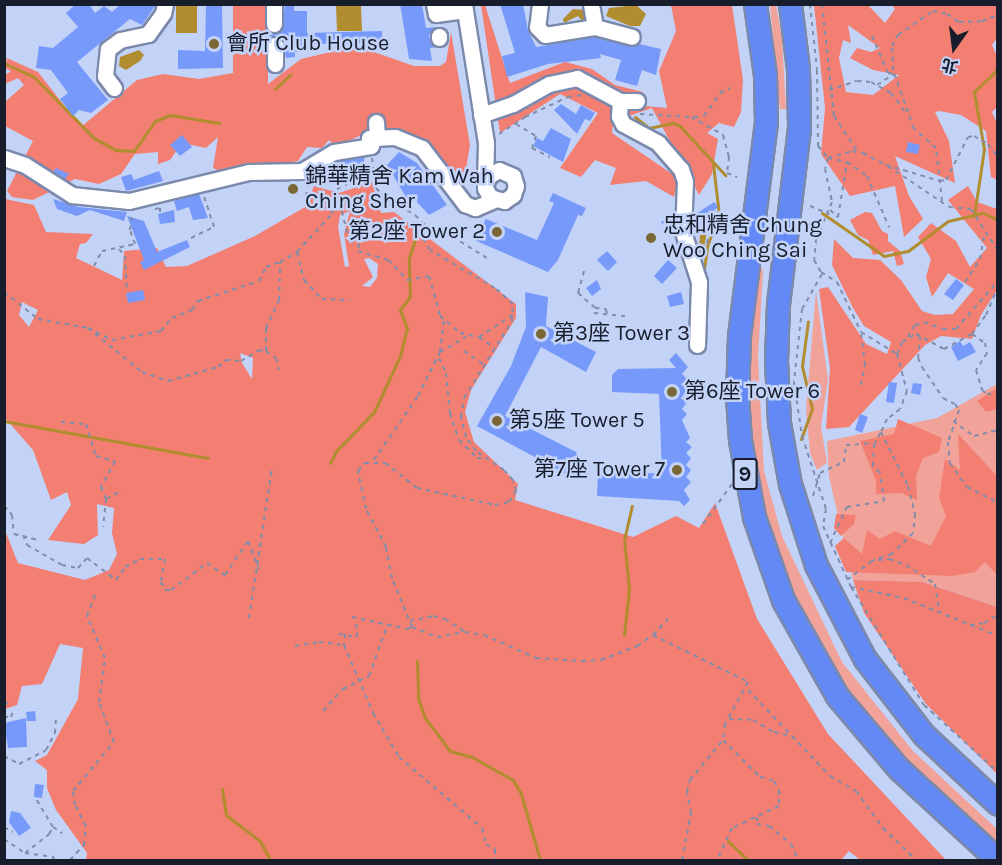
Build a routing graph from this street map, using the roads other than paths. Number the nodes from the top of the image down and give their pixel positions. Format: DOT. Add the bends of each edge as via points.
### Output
graph roads {
  1 [pos="165,4"];
  2 [pos="274,4"];
  3 [pos="540,4"];
  4 [pos="591,4"];
  5 [pos="755,4"];
  6 [pos="804,5"];
  7 [pos="465,7"];
  8 [pos="437,24"];
  9 [pos="596,27"];
  10 [pos="632,37"];
  11 [pos="275,64"];
  12 [pos="114,88"];
  13 [pos="637,101"];
  14 [pos="620,107"];
  15 [pos="482,115"];
  16 [pos="376,122"];
  17 [pos="492,139"];
  18 [pos="368,144"];
  19 [pos="4,158"];
  20 [pos="509,173"];
  21 [pos="485,183"];
  22 [pos="494,200"];
  23 [pos="697,345"];
  24 [pos="998,804"];
  25 [pos="998,860"];
  1 -- 12 [label="street" via="148,34 120,40 108,49 105,76"];
  2 -- 11 [label="street"];
  3 -- 9 [label="street" via="537,27 545,35"];
  4 -- 9 [label="street"];
  5 -- 25 [label="highway, 9" via="765,75 766,122 739,336 737,396 743,459 757,527 795,626 837,696 888,757"];
  6 -- 24 [label="highway, 9" via="798,69 799,128 778,304 776,361 779,423 790,484 816,565 865,659 924,735"];
  7 -- 8 [label="street"];
  7 -- 15 [label="street"];
  9 -- 10 [label="street"];
  13 -- 14 [label="street"];
  14 -- 15 [label="street" via="577,78 549,84 513,104"];
  14 -- 23 [label="street" via="628,127 658,142 681,169 685,181 683,232 699,282"];
  15 -- 17 [label="street"];
  16 -- 18 [label="street"];
  17 -- 20 [label="street"];
  17 -- 21 [label="street"];
  18 -- 19 [label="street" via="334,152 302,171 249,172 129,201 72,195 25,165"];
  18 -- 22 [label="street" via="400,138 417,144 468,206"];
  20 -- 21 [label="street" via="494,172"];
  20 -- 22 [label="street" via="516,186 513,195 504,201"];
  21 -- 22 [label="street"];
}
